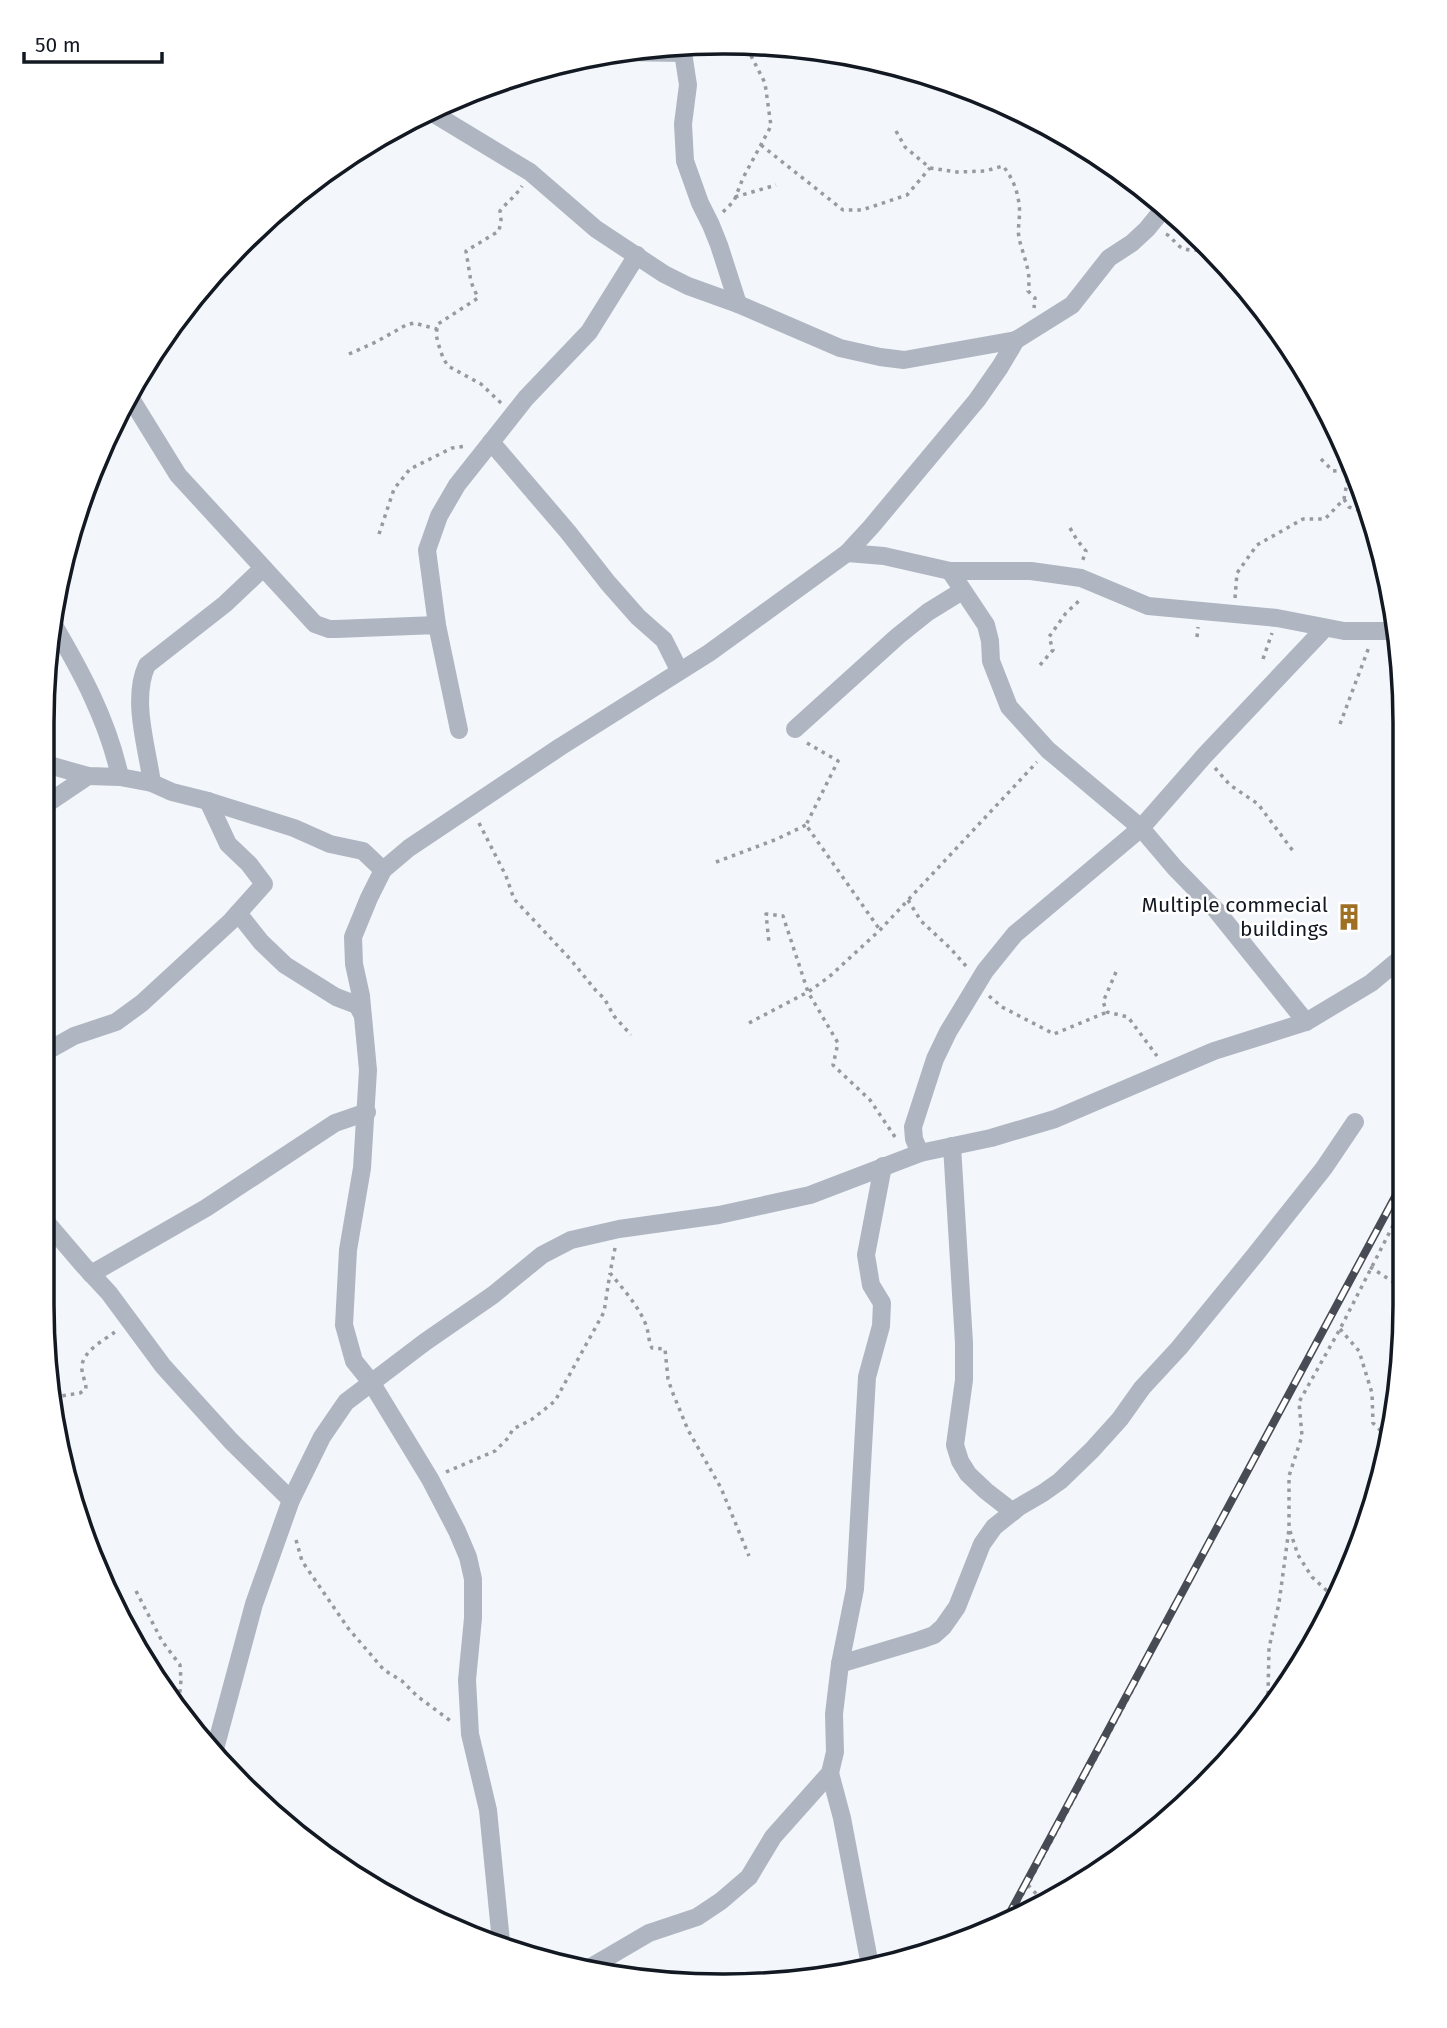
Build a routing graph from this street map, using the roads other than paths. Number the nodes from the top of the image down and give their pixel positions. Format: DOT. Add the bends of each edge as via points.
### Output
graph roads {
  1 [pos="683,56"];
  2 [pos="440,117"];
  3 [pos="1159,215"];
  4 [pos="638,255"];
  5 [pos="738,304"];
  6 [pos="1016,340"];
  7 [pos="135,405"];
  8 [pos="491,442"];
  9 [pos="847,553"];
  10 [pos="263,568"];
  11 [pos="950,571"];
  12 [pos="962,591"];
  13 [pos="437,625"];
  14 [pos="1325,628"];
  15 [pos="1386,631"];
  16 [pos="60,635"];
  17 [pos="680,670"];
  18 [pos="795,729"];
  19 [pos="459,730"];
  20 [pos="54,766"];
  21 [pos="88,776"];
  22 [pos="120,777"];
  23 [pos="152,783"];
  24 [pos="54,799"];
  25 [pos="208,801"];
  26 [pos="1141,828"];
  27 [pos="383,870"];
  28 [pos="238,913"];
  29 [pos="1393,965"];
  30 [pos="362,1014"];
  31 [pos="1306,1021"];
  32 [pos="54,1047"];
  33 [pos="367,1112"];
  34 [pos="1355,1122"];
  35 [pos="952,1146"];
  36 [pos="914,1155"];
  37 [pos="883,1166"];
  38 [pos="54,1231"];
  39 [pos="91,1274"];
  40 [pos="371,1382"];
  41 [pos="292,1500"];
  42 [pos="1013,1512"];
  43 [pos="840,1664"];
  44 [pos="217,1742"];
  45 [pos="830,1773"];
  46 [pos="500,1935"];
  47 [pos="868,1955"];
  48 [pos="600,1962"];
  1 -- 5 [label="street" via="688,85 682,124 685,161"];
  2 -- 4 [label="street" via="530,172 596,229"];
  3 -- 6 [label="street" via="1132,243 1108,258 1072,305"];
  4 -- 5 [label="street" via="688,286"];
  4 -- 8 [label="street" via="589,331"];
  5 -- 6 [label="street" via="840,348 880,357 904,360"];
  6 -- 9 [label="street" via="977,400"];
  7 -- 10 [label="street" via="178,475"];
  8 -- 13 [label="street" via="457,485 430,541"];
  8 -- 17 [label="street" via="608,583 664,640"];
  9 -- 11 [label="street"];
  9 -- 17 [label="street"];
  10 -- 13 [label="street" via="310,620 322,627"];
  10 -- 23 [label="street" via="147,665 139,704"];
  11 -- 12 [label="street"];
  11 -- 14 [label="street" via="1031,571 1089,581 1148,606 1277,618"];
  12 -- 18 [label="street" via="898,636"];
  12 -- 26 [label="street" via="986,625 991,661 1009,707 1048,750"];
  13 -- 19 [label="street"];
  14 -- 15 [label="street"];
  14 -- 26 [label="street"];
  16 -- 22 [label="street" via="105,725"];
  17 -- 27 [label="street" via="458,814"];
  20 -- 21 [label="street"];
  21 -- 22 [label="street"];
  21 -- 24 [label="street"];
  22 -- 23 [label="street"];
  23 -- 25 [label="street"];
  25 -- 27 [label="street" via="363,851"];
  25 -- 28 [label="street" via="228,844 264,884"];
  26 -- 31 [label="street"];
  26 -- 36 [label="street" via="1015,934 985,971 935,1059 913,1127"];
  27 -- 30 [label="street" via="353,937"];
  28 -- 30 [label="street" via="285,965 336,997 358,1005"];
  28 -- 32 [label="street" via="116,1022"];
  29 -- 31 [label="street"];
  30 -- 33 [label="street"];
  31 -- 35 [label="street" via="1214,1051 1055,1119"];
  33 -- 39 [label="street" via="335,1123 205,1208"];
  33 -- 40 [label="street" via="348,1250 344,1325 354,1362"];
  34 -- 42 [label="street" via="1255,1255 1111,1429 1060,1481"];
  35 -- 36 [label="street"];
  35 -- 42 [label="street" via="964,1343 955,1445 968,1474"];
  36 -- 37 [label="street"];
  37 -- 40 [label="street" via="810,1195 571,1240 542,1255"];
  37 -- 43 [label="street" via="866,1255 871,1285 882,1303 881,1326 867,1377 855,1589"];
  38 -- 39 [label="street"];
  39 -- 41 [label="street" via="163,1366"];
  40 -- 41 [label="street" via="346,1402"];
  40 -- 46 [label="street" via="430,1479 468,1557 473,1579 467,1680 470,1734 488,1811"];
  41 -- 44 [label="street" via="254,1604"];
  42 -- 43 [label="street" via="982,1544 957,1607 934,1635"];
  43 -- 45 [label="street"];
  45 -- 47 [label="street"];
  45 -- 48 [label="street" via="773,1837 749,1877 721,1901"];
}
